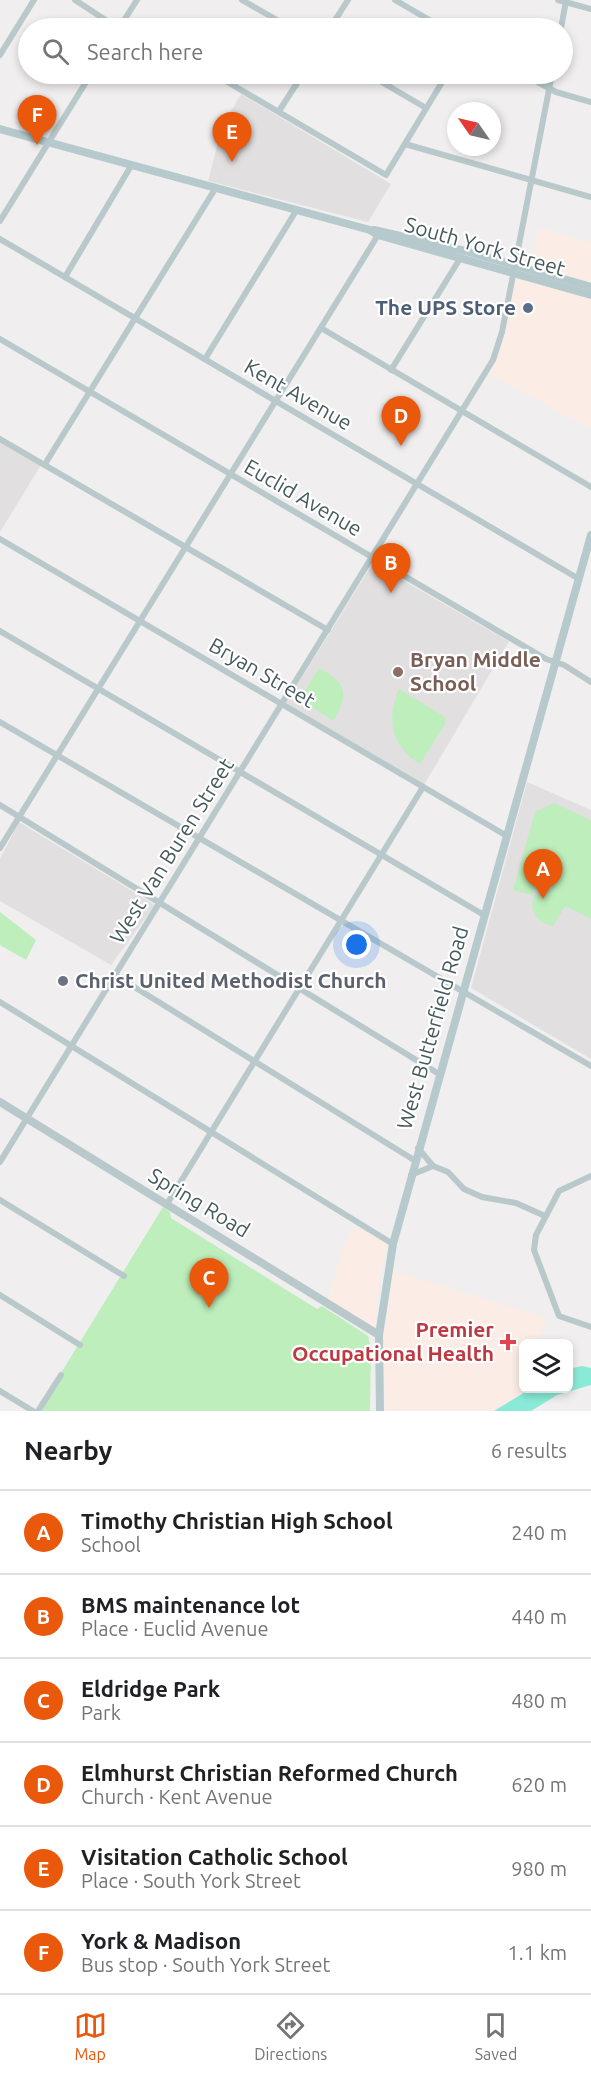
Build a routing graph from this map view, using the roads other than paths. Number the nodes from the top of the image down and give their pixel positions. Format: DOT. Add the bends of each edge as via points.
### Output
graph roads {
  1 [pos="34,0"];
  2 [pos="75,0"];
  3 [pos="137,0"];
  4 [pos="242,0"];
  5 [pos="348,0"];
  6 [pos="395,0"];
  7 [pos="558,0"];
  8 [pos="566,1"];
  9 [pos="591,9"];
  10 [pos="23,18"];
  11 [pos="103,18"];
  12 [pos="126,18"];
  13 [pos="274,18"];
  14 [pos="336,18"];
  15 [pos="426,18"];
  16 [pos="563,18"];
  17 [pos="18,26"];
  18 [pos="0,55"];
  19 [pos="85,84"];
  20 [pos="232,84"];
  21 [pos="297,84"];
  22 [pos="385,84"];
  23 [pos="441,84"];
  24 [pos="542,84"];
  25 [pos="551,84"];
  26 [pos="550,88"];
  27 [pos="591,102"];
  28 [pos="426,108"];
  29 [pos="279,111"];
  30 [pos="0,129"];
  31 [pos="48,143"];
  32 [pos="405,144"];
  33 [pos="131,166"];
  34 [pos="531,180"];
  35 [pos="215,189"];
  36 [pos="591,197"];
  37 [pos="296,211"];
  38 [pos="0,222"];
  39 [pos="374,233"];
  40 [pos="0,239"];
  41 [pos="461,257"];
  42 [pos="514,270"];
  43 [pos="65,277"];
  44 [pos="591,286"];
  45 [pos="591,295"];
  46 [pos="135,318"];
  47 [pos="321,328"];
  48 [pos="0,339"];
  49 [pos="205,359"];
  50 [pos="391,370"];
  51 [pos="89,392"];
  52 [pos="276,401"];
  53 [pos="462,411"];
  54 [pos="0,438"];
  55 [pos="45,464"];
  56 [pos="231,474"];
  57 [pos="417,484"];
  58 [pos="591,487"];
  59 [pos="591,535"];
  60 [pos="0,539"];
  61 [pos="186,547"];
  62 [pos="372,557"];
  63 [pos="579,579"];
  64 [pos="140,621"];
  65 [pos="328,630"];
  66 [pos="0,631"];
  67 [pos="555,661"];
  68 [pos="591,682"];
  69 [pos="98,689"];
  70 [pos="282,704"];
  71 [pos="0,722"];
  72 [pos="57,755"];
  73 [pos="240,772"];
  74 [pos="423,787"];
  75 [pos="0,805"];
  76 [pos="19,817"];
  77 [pos="507,836"];
  78 [pos="199,838"];
  79 [pos="0,848"];
  80 [pos="382,855"];
  81 [pos="159,903"];
  82 [pos="484,915"];
  83 [pos="341,922"];
  84 [pos="115,975"];
  85 [pos="300,988"];
  86 [pos="463,993"];
  87 [pos="0,1002"];
  88 [pos="71,1046"];
  89 [pos="255,1061"];
  90 [pos="591,1066"];
  91 [pos="440,1074"];
  92 [pos="0,1102"];
  93 [pos="27,1119"];
  94 [pos="212,1131"];
  95 [pos="418,1148"];
  96 [pos="414,1160"];
  97 [pos="0,1162"];
  98 [pos="433,1166"];
  99 [pos="410,1176"];
  100 [pos="591,1176"];
  101 [pos="0,1200"];
  102 [pos="167,1204"];
  103 [pos="545,1216"];
  104 [pos="393,1244"];
  105 [pos="124,1275"];
  106 [pos="0,1295"];
  107 [pos="591,1327"];
  108 [pos="379,1335"];
  109 [pos="80,1345"];
  110 [pos="61,1375"];
  111 [pos="0,1391"];
  112 [pos="33,1411"];
  113 [pos="38,1411"];
  114 [pos="380,1411"];
  1 -- 10 [label="street"];
  2 -- 11 [label="street"];
  3 -- 12 [label="street"];
  4 -- 13 [label="street"];
  5 -- 14 [label="street"];
  6 -- 15 [label="street"];
  7 -- 8 [label="street"];
  8 -- 9 [label="street"];
  8 -- 16 [label="street"];
  17 -- 18 [label="street"];
  19 -- 31 [label="street"];
  20 -- 29 [label="street"];
  21 -- 29 [label="street"];
  22 -- 28 [label="street"];
  23 -- 28 [label="street"];
  24 -- 26 [label="street"];
  25 -- 26 [label="street, West Van Buren Street"];
  26 -- 27 [label="street"];
  26 -- 34 [label="street, West Van Buren Street"];
  28 -- 32 [label="street"];
  29 -- 32 [label="street" via="386,175"];
  30 -- 31 [label="main road, South York Street"];
  31 -- 33 [label="main road, South York Street"];
  31 -- 38 [label="street"];
  32 -- 34 [label="street"];
  33 -- 35 [label="main road, South York Street"];
  33 -- 43 [label="street"];
  34 -- 36 [label="street"];
  34 -- 42 [label="street, West Van Buren Street"];
  35 -- 37 [label="main road, South York Street"];
  35 -- 46 [label="street"];
  37 -- 39 [label="main road, South York Street"];
  37 -- 49 [label="street"];
  39 -- 41 [label="main road, South York Street"];
  39 -- 42 [label="main road, South York Street" via="380,229"];
  39 -- 47 [label="street"];
  40 -- 43 [label="street, Kent Avenue"];
  41 -- 42 [label="main road, South York Street"];
  41 -- 50 [label="street"];
  42 -- 44 [label="main road, South York Street"];
  42 -- 45 [label="main road, South York Street"];
  42 -- 53 [label="street, West Van Buren Street" via="498,347"];
  43 -- 46 [label="street, Kent Avenue"];
  46 -- 49 [label="street, Kent Avenue"];
  46 -- 51 [label="street"];
  47 -- 50 [label="street"];
  47 -- 52 [label="street"];
  48 -- 51 [label="street, Euclid Avenue"];
  49 -- 52 [label="street, Kent Avenue"];
  50 -- 53 [label="street"];
  51 -- 55 [label="street"];
  51 -- 56 [label="street, Euclid Avenue"];
  52 -- 56 [label="street"];
  52 -- 57 [label="street, Kent Avenue"];
  53 -- 57 [label="street, West Van Buren Street"];
  53 -- 58 [label="street"];
  54 -- 55 [label="street"];
  55 -- 61 [label="street"];
  56 -- 61 [label="street"];
  56 -- 62 [label="street, Euclid Avenue"];
  57 -- 62 [label="street, West Van Buren Street"];
  57 -- 63 [label="street, Kent Avenue"];
  59 -- 63 [label="main road, West Butterfield Road"];
  60 -- 64 [label="street, Bryan Street"];
  61 -- 64 [label="street"];
  61 -- 65 [label="street"];
  62 -- 65 [label="street, West Van Buren Street"];
  62 -- 67 [label="street, Euclid Avenue"];
  63 -- 67 [label="main road, West Butterfield Road"];
  64 -- 69 [label="street"];
  64 -- 70 [label="street, Bryan Street"];
  65 -- 70 [label="street, West Van Buren Street"];
  66 -- 69 [label="street"];
  67 -- 68 [label="street, Euclid Avenue"];
  67 -- 77 [label="main road, West Butterfield Road"];
  69 -- 72 [label="street"];
  69 -- 73 [label="street"];
  70 -- 73 [label="street, West Van Buren Street"];
  70 -- 74 [label="street, Bryan Street"];
  71 -- 72 [label="street"];
  72 -- 76 [label="street"];
  72 -- 78 [label="street"];
  73 -- 78 [label="street, West Van Buren Street"];
  73 -- 80 [label="street"];
  74 -- 77 [label="street, Bryan Street"];
  74 -- 80 [label="street"];
  75 -- 76 [label="street"];
  76 -- 79 [label="street"];
  76 -- 81 [label="street"];
  77 -- 82 [label="main road, West Butterfield Road"];
  78 -- 81 [label="street, West Van Buren Street"];
  78 -- 83 [label="street"];
  80 -- 82 [label="street"];
  80 -- 83 [label="street"];
  81 -- 84 [label="street, West Van Buren Street"];
  81 -- 85 [label="street"];
  82 -- 86 [label="main road, West Butterfield Road"];
  83 -- 85 [label="street"];
  83 -- 86 [label="street"];
  84 -- 88 [label="street, West Van Buren Street"];
  84 -- 89 [label="street"];
  85 -- 89 [label="street"];
  85 -- 91 [label="street"];
  86 -- 90 [label="street"];
  86 -- 91 [label="main road, West Butterfield Road"];
  87 -- 88 [label="street"];
  88 -- 93 [label="street, West Van Buren Street"];
  88 -- 94 [label="street"];
  89 -- 94 [label="street"];
  89 -- 96 [label="street"];
  91 -- 95 [label="main road, West Butterfield Road"];
  92 -- 93 [label="street, Spring Road"];
  93 -- 97 [label="street, West Van Buren Street"];
  93 -- 102 [label="street, Spring Road"];
  94 -- 102 [label="street"];
  94 -- 104 [label="street"];
  95 -- 96 [label="main road, West Butterfield Road"];
  95 -- 98 [label="street"];
  96 -- 99 [label="main road, West Butterfield Road"];
  98 -- 99 [label="street"];
  98 -- 103 [label="street" via="448,1172 472,1194 516,1203"];
  99 -- 104 [label="main road, West Butterfield Road"];
  100 -- 103 [label="street" via="559,1191"];
  101 -- 105 [label="street"];
  102 -- 108 [label="street, Spring Road"];
  103 -- 107 [label="street" via="534,1250 559,1316"];
  104 -- 108 [label="main road, West Butterfield Road"];
  106 -- 109 [label="street"];
  108 -- 114 [label="main road, West Butterfield Road"];
  110 -- 113 [label="street"];
  111 -- 112 [label="street"];
}
